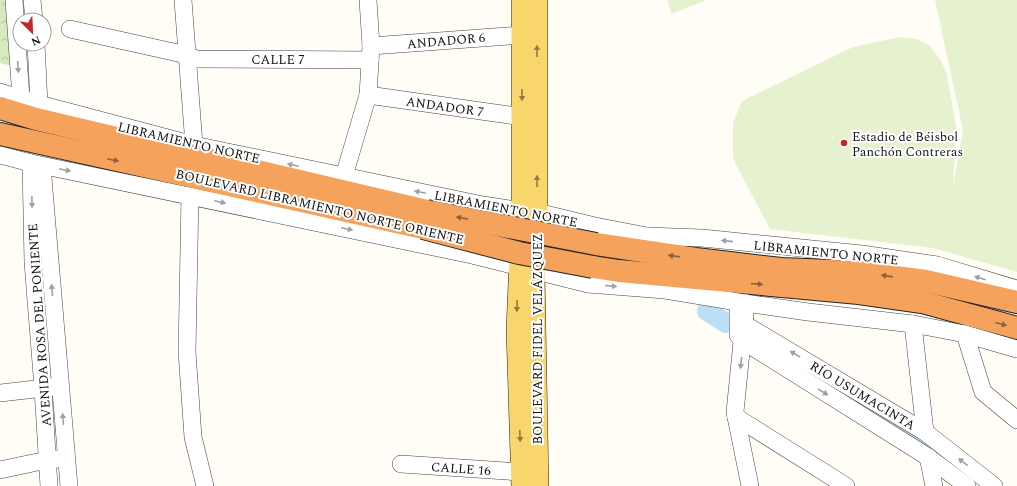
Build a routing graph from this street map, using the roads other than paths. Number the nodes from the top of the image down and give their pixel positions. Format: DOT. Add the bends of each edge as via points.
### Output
graph roads {
  1 [pos="14,0"];
  2 [pos="32,0"];
  3 [pos="183,0"];
  4 [pos="368,0"];
  5 [pos="522,0"];
  6 [pos="537,0"];
  7 [pos="33,12"];
  8 [pos="70,29"];
  9 [pos="522,34"];
  10 [pos="37,52"];
  11 [pos="371,53"];
  12 [pos="187,55"];
  13 [pos="0,92"];
  14 [pos="368,95"];
  15 [pos="20,98"];
  16 [pos="0,108"];
  17 [pos="44,113"];
  18 [pos="522,117"];
  19 [pos="0,134"];
  20 [pos="194,145"];
  21 [pos="0,155"];
  22 [pos="36,164"];
  23 [pos="344,176"];
  24 [pos="190,196"];
  25 [pos="483,205"];
  26 [pos="529,212"];
  27 [pos="425,220"];
  28 [pos="596,235"];
  29 [pos="472,254"];
  30 [pos="526,269"];
  31 [pos="590,276"];
  32 [pos="1017,290"];
  33 [pos="1017,302"];
  34 [pos="742,303"];
  35 [pos="744,324"];
  36 [pos="913,324"];
  37 [pos="1017,328"];
  38 [pos="965,334"];
  39 [pos="743,341"];
  40 [pos="1017,349"];
  41 [pos="52,387"];
  42 [pos="0,393"];
  43 [pos="736,417"];
  44 [pos="1017,420"];
  45 [pos="925,432"];
  46 [pos="66,453"];
  47 [pos="47,455"];
  48 [pos="928,457"];
  49 [pos="0,458"];
  50 [pos="400,464"];
  51 [pos="0,470"];
  52 [pos="522,479"];
  53 [pos="49,486"];
  54 [pos="69,486"];
  55 [pos="205,486"];
  56 [pos="538,486"];
  57 [pos="750,486"];
  58 [pos="846,486"];
  59 [pos="934,486"];
  60 [pos="967,486"];
  61 [pos="994,486"];
  1 -- 15 [label="street, one-way"];
  2 -- 7 [label="street"];
  3 -- 12 [label="street"];
  4 -- 11 [label="street"];
  5 -- 9 [label="main road, BOULEVARD FIDEL VELÁZQUEZ"];
  26 -- 6 [label="main road, BOULEVARD FIDEL VELÁZQUEZ, one-way"];
  8 -- 12 [label="street, CALLE 7"];
  9 -- 11 [label="street, ANDADOR 6"];
  9 -- 18 [label="main road, BOULEVARD FIDEL VELÁZQUEZ, one-way"];
  10 -- 17 [label="street"];
  11 -- 12 [label="street, CALLE 7" via="196,59"];
  11 -- 14 [label="street"];
  12 -- 20 [label="street"];
  13 -- 15 [label="street, LIBRAMIENTO NORTE"];
  14 -- 18 [label="street, ANDADOR 7"];
  14 -- 23 [label="street"];
  15 -- 17 [label="street, LIBRAMIENTO NORTE"];
  16 -- 17 [label="highway, BOULEVARD LIBRAMIENTO NORTE ORIENTE"];
  17 -- 20 [label="street, LIBRAMIENTO NORTE"];
  17 -- 27 [label="highway, BOULEVARD LIBRAMIENTO NORTE ORIENTE"];
  18 -- 26 [label="main road, BOULEVARD FIDEL VELÁZQUEZ"];
  19 -- 27 [label="highway, BOULEVARD LIBRAMIENTO NORTE ORIENTE, one-way"];
  23 -- 20 [label="street, LIBRAMIENTO NORTE, one-way"];
  21 -- 22 [label="street"];
  22 -- 24 [label="street, one-way"];
  22 -- 41 [label="street, AVENIDA ROSA DEL PONIENTE" via="33,262"];
  25 -- 23 [label="street, LIBRAMIENTO NORTE, one-way"];
  24 -- 29 [label="street, one-way"];
  24 -- 55 [label="street" via="187,352 193,437"];
  25 -- 26 [label="street, LIBRAMIENTO NORTE"];
  25 -- 29 [label="street" via="494,215 496,233 490,247"];
  26 -- 28 [label="street, LIBRAMIENTO NORTE"];
  26 -- 30 [label="main road, BOULEVARD FIDEL VELÁZQUEZ"];
  28 -- 27 [label="highway, BOULEVARD LIBRAMIENTO NORTE ORIENTE, one-way, bridge"];
  27 -- 31 [label="highway, BOULEVARD LIBRAMIENTO NORTE ORIENTE, bridge"];
  28 -- 31 [label="street" via="575,230 566,237 563,248 569,274 576,279"];
  32 -- 28 [label="street, LIBRAMIENTO NORTE, one-way" via="937,265 854,254 702,238"];
  33 -- 28 [label="highway, LIBRAMIENTO NORTE, one-way" via="926,281 857,272 781,269 696,259"];
  29 -- 30 [label="street"];
  30 -- 31 [label="street"];
  30 -- 52 [label="main road, BOULEVARD FIDEL VELÁZQUEZ, one-way" via="517,330"];
  30 -- 56 [label="main road, BOULEVARD FIDEL VELÁZQUEZ"];
  31 -- 34 [label="street, one-way"];
  31 -- 37 [label="highway, one-way" via="619,271 859,293 922,302"];
  34 -- 35 [label="street"];
  34 -- 36 [label="street"];
  34 -- 39 [label="street" via="738,335"];
  35 -- 39 [label="street"];
  45 -- 35 [label="street, RÍO USUMACINTA, one-way"];
  36 -- 38 [label="street"];
  36 -- 45 [label="street"];
  38 -- 40 [label="street"];
  38 -- 44 [label="street" via="983,392"];
  39 -- 43 [label="street, one-way"];
  39 -- 48 [label="street, RÍO USUMACINTA, one-way"];
  41 -- 42 [label="street"];
  46 -- 41 [label="street, AVENIDA ROSA DEL PONIENTE, one-way"];
  41 -- 47 [label="street, AVENIDA ROSA DEL PONIENTE"];
  43 -- 57 [label="street"];
  43 -- 58 [label="street"];
  61 -- 45 [label="street, RÍO USUMACINTA, one-way"];
  46 -- 47 [label="street"];
  46 -- 54 [label="street, AVENIDA ROSA DEL PONIENTE"];
  47 -- 49 [label="street"];
  47 -- 51 [label="street"];
  47 -- 53 [label="street, AVENIDA ROSA DEL PONIENTE"];
  48 -- 59 [label="street"];
  48 -- 60 [label="street, RÍO USUMACINTA"];
  50 -- 52 [label="street, CALLE 16"];
}
